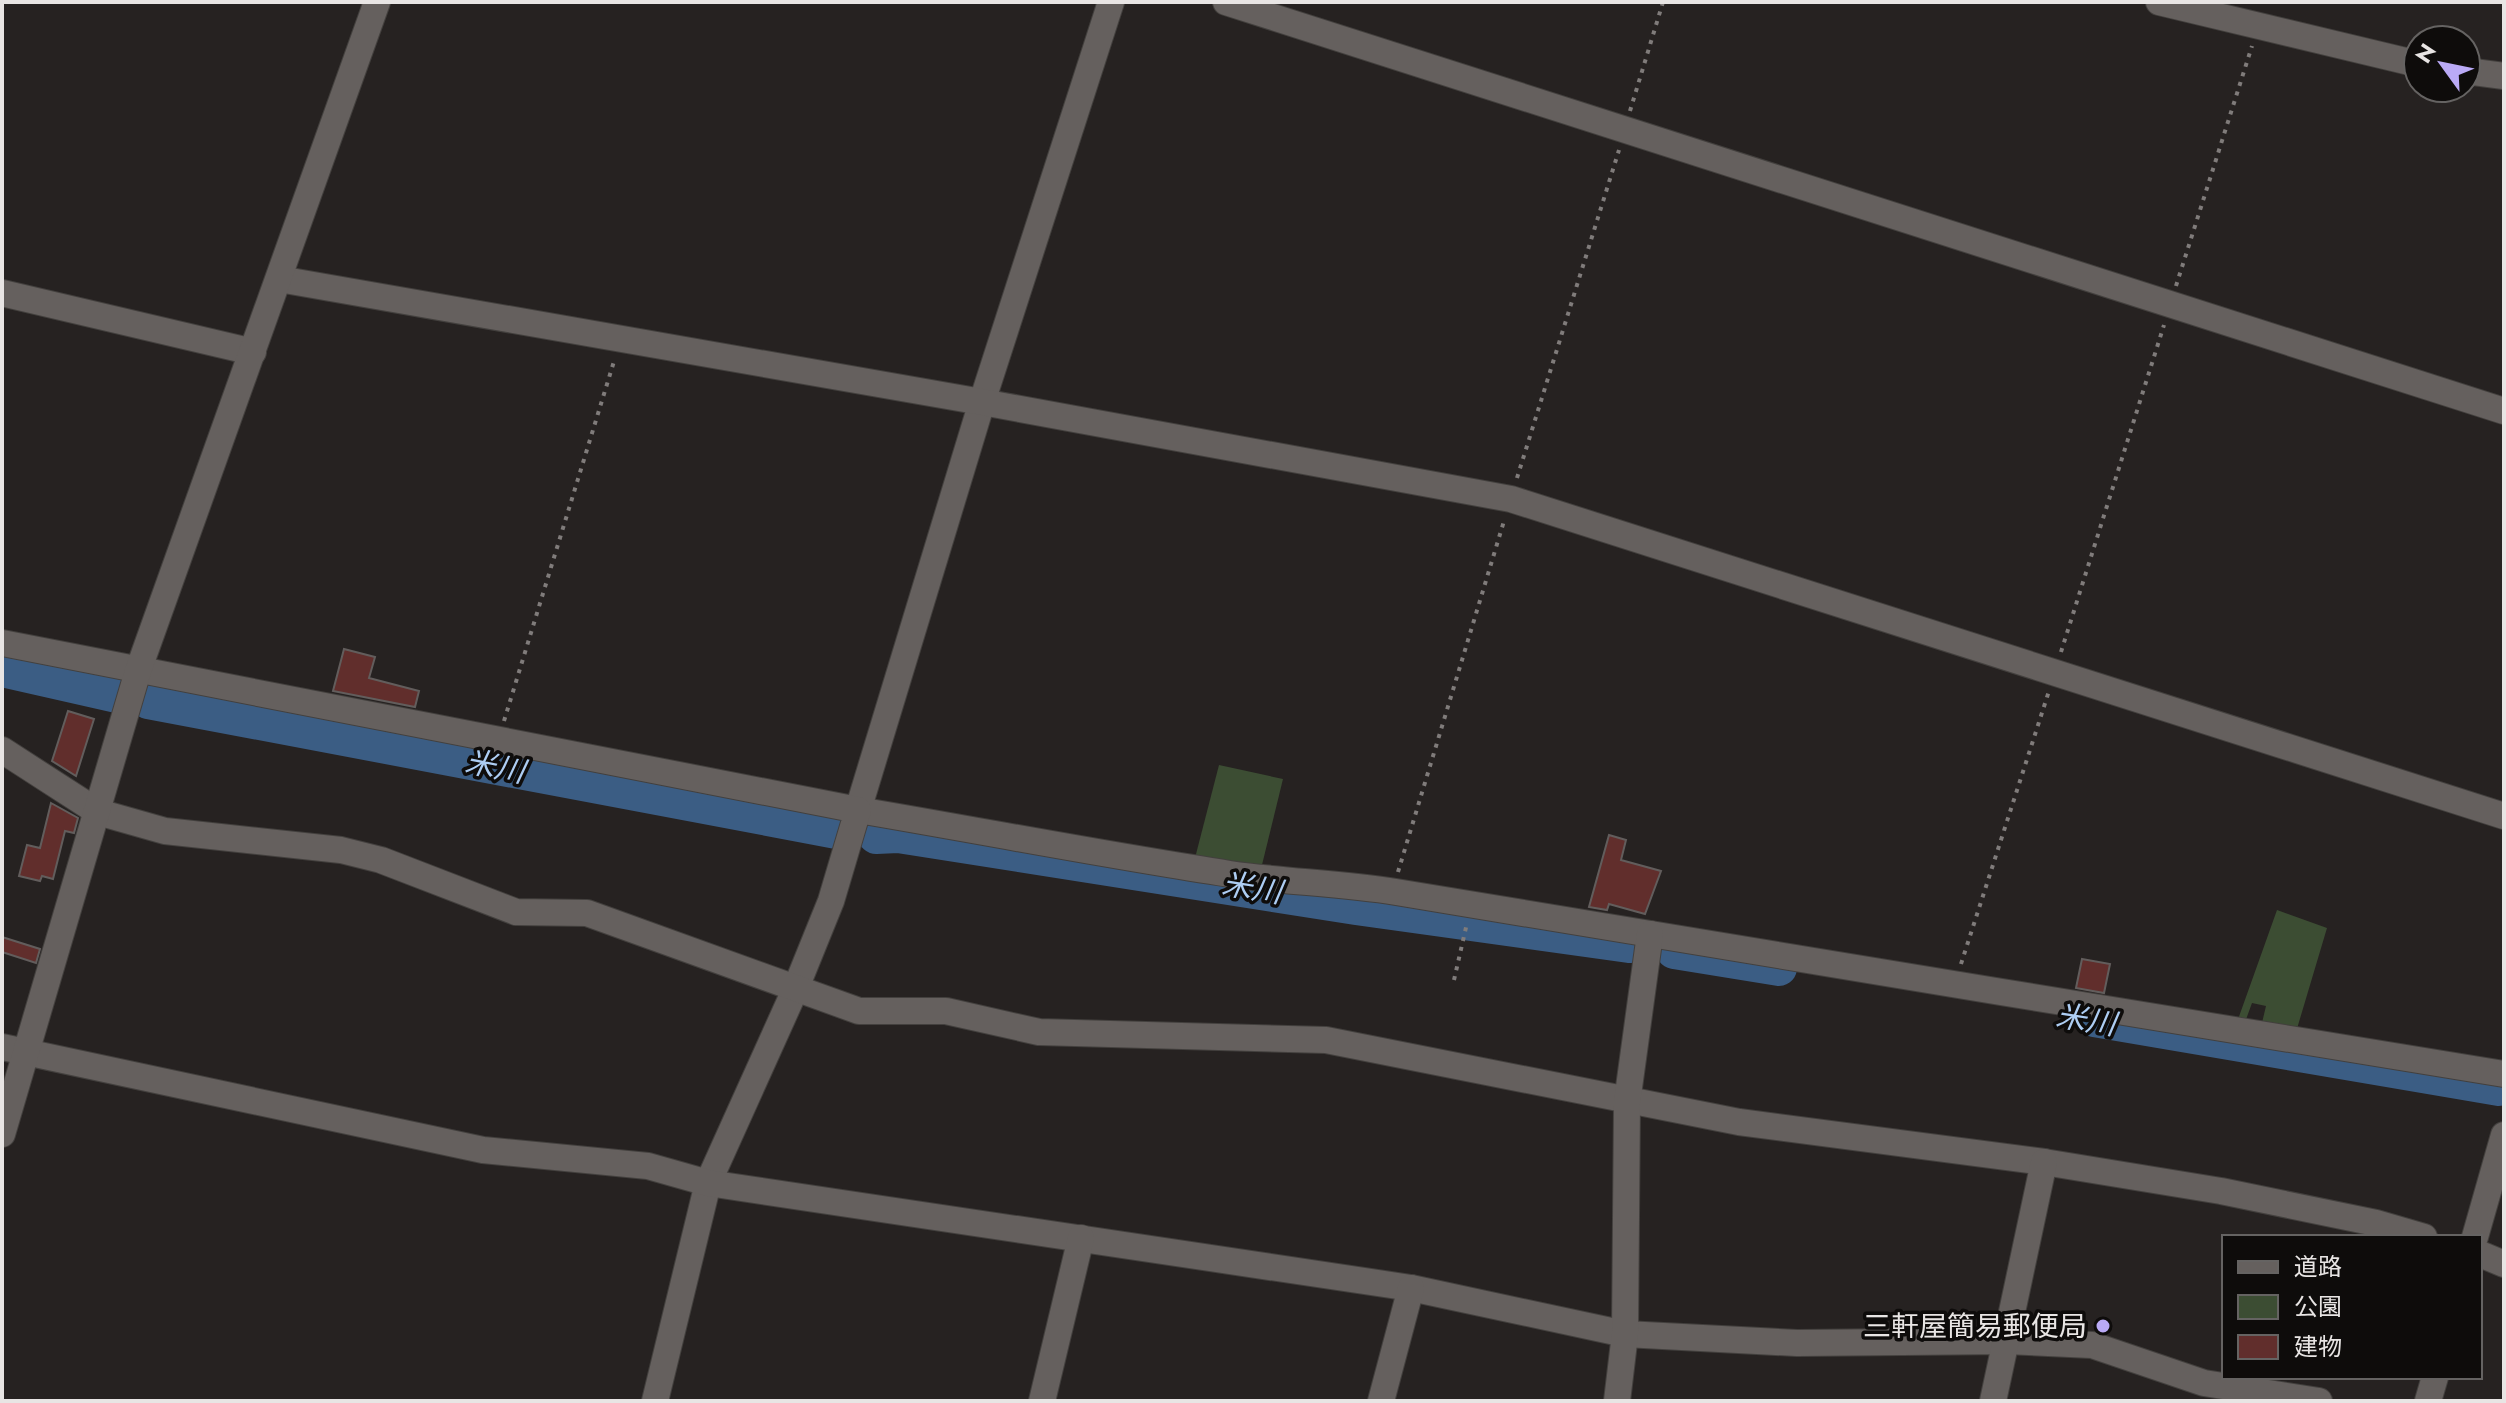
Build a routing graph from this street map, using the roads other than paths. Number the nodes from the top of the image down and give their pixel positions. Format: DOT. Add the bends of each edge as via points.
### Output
graph roads {
  1 [pos="377,2"];
  2 [pos="1111,2"];
  3 [pos="1226,2"];
  4 [pos="2159,2"];
  5 [pos="2402,60"];
  6 [pos="2482,73"];
  7 [pos="2504,76"];
  8 [pos="279,279"];
  9 [pos="2,293"];
  10 [pos="253,352"];
  11 [pos="982,402"];
  12 [pos="2504,411"];
  13 [pos="2,643"];
  14 [pos="138,671"];
  15 [pos="2,750"];
  16 [pos="858,810"];
  17 [pos="98,812"];
  18 [pos="2504,816"];
  19 [pos="1650,934"];
  20 [pos="795,990"];
  21 [pos="14,1050"];
  22 [pos="2504,1074"];
  23 [pos="1627,1102"];
  24 [pos="2,1134"];
  25 [pos="2504,1135"];
  26 [pos="2044,1162"];
  27 [pos="708,1183"];
  28 [pos="2417,1235"];
  29 [pos="2476,1235"];
  30 [pos="1081,1238"];
  31 [pos="2482,1255"];
  32 [pos="2504,1264"];
  33 [pos="1411,1288"];
  34 [pos="1625,1334"];
  35 [pos="2007,1341"];
  36 [pos="2434,1379"];
  37 [pos="655,1401"];
  38 [pos="1042,1401"];
  39 [pos="1381,1401"];
  40 [pos="1617,1401"];
  41 [pos="1993,1401"];
  42 [pos="2319,1401"];
  43 [pos="2428,1401"];
  1 -- 8 [label="street"];
  2 -- 11 [label="street"];
  3 -- 12 [label="street"];
  4 -- 5 [label="street"];
  6 -- 7 [label="street"];
  8 -- 10 [label="street"];
  8 -- 11 [label="street"];
  9 -- 10 [label="street"];
  10 -- 14 [label="street"];
  11 -- 16 [label="street"];
  11 -- 18 [label="street" via="1511,499"];
  13 -- 14 [label="street"];
  14 -- 16 [label="street"];
  14 -- 17 [label="street"];
  15 -- 17 [label="street"];
  16 -- 19 [label="street" via="1232,875 1392,891"];
  16 -- 20 [label="street" via="831,901"];
  17 -- 20 [label="street" via="165,831 341,850 381,860 516,912 587,913"];
  17 -- 21 [label="street"];
  19 -- 22 [label="street"];
  19 -- 23 [label="street"];
  20 -- 23 [label="street" via="859,1011 946,1011 1039,1032 1326,1040"];
  20 -- 27 [label="street"];
  21 -- 24 [label="street"];
  21 -- 27 [label="street" via="483,1150 648,1166"];
  23 -- 26 [label="street"];
  23 -- 34 [label="street"];
  25 -- 29 [label="street"];
  26 -- 28 [label="street" via="2221,1191"];
  26 -- 35 [label="street"];
  27 -- 30 [label="street"];
  27 -- 37 [label="street"];
  30 -- 33 [label="street"];
  30 -- 38 [label="street"];
  31 -- 32 [label="street"];
  33 -- 34 [label="street"];
  33 -- 39 [label="street"];
  34 -- 35 [label="street" via="1797,1343"];
  34 -- 40 [label="street"];
  35 -- 41 [label="street"];
  35 -- 42 [label="street" via="2092,1345 2204,1383"];
  36 -- 43 [label="street"];
}
